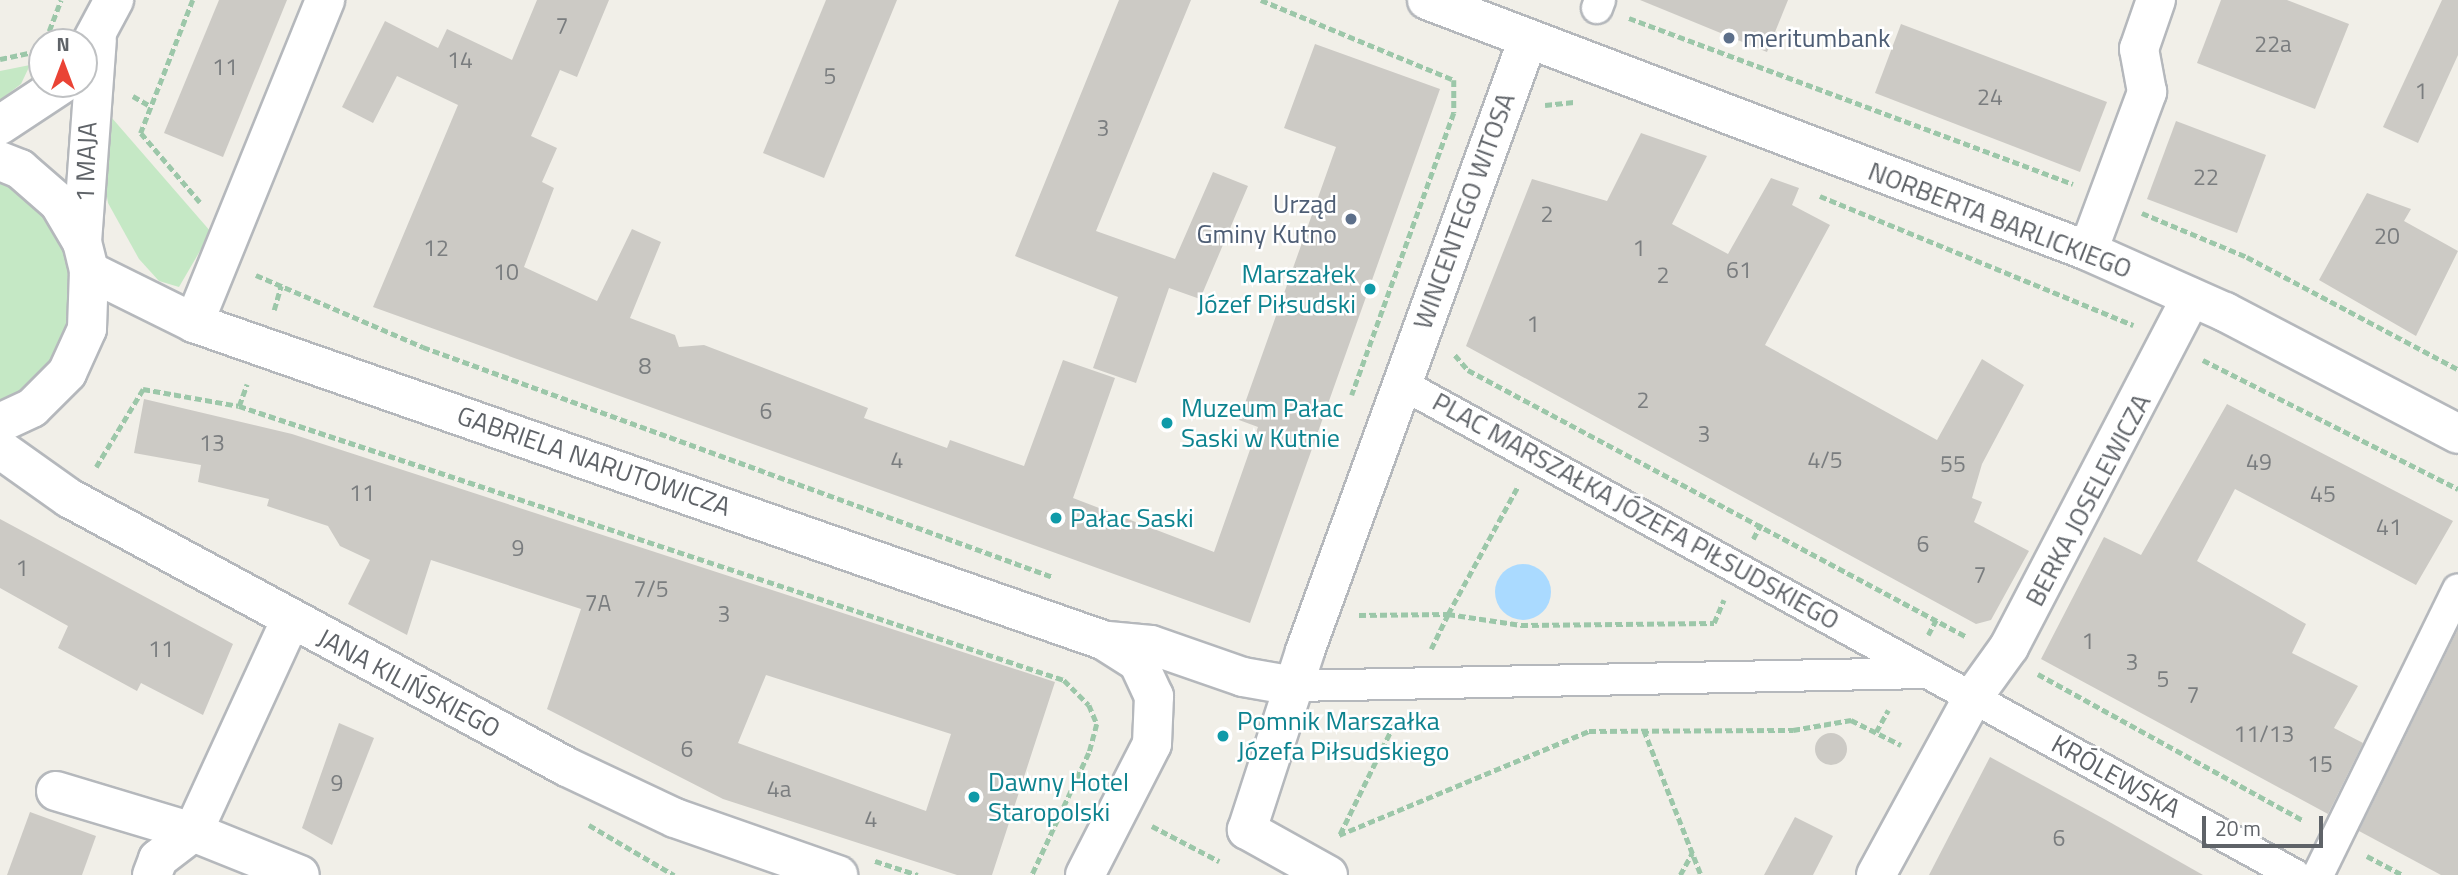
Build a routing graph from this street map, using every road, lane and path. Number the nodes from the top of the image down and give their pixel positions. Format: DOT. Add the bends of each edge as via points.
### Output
graph roads {
  1 [pos="61,0"];
  2 [pos="114,0"];
  3 [pos="325,0"];
  4 [pos="1261,0"];
  5 [pos="1427,0"];
  6 [pos="2156,0"];
  7 [pos="1640,21"];
  8 [pos="50,28"];
  9 [pos="98,32"];
  10 [pos="1528,39"];
  11 [pos="28,53"];
  12 [pos="0,59"];
  13 [pos="41,98"];
  14 [pos="89,98"];
  15 [pos="1584,104"];
  16 [pos="1545,105"];
  17 [pos="0,125"];
  18 [pos="0,161"];
  19 [pos="1811,192"];
  20 [pos="2109,199"];
  21 [pos="2088,251"];
  22 [pos="86,256"];
  23 [pos="281,286"];
  24 [pos="2191,297"];
  25 [pos="194,323"];
  26 [pos="1457,340"];
  27 [pos="2172,343"];
  28 [pos="261,347"];
  29 [pos="423,347"];
  30 [pos="2458,369"];
  31 [pos="1402,384"];
  32 [pos="239,406"];
  33 [pos="1349,406"];
  34 [pos="1556,416"];
  35 [pos="0,423"];
  36 [pos="2458,434"];
  37 [pos="0,449"];
  38 [pos="1535,455"];
  39 [pos="2454,480"];
  40 [pos="2452,486"];
  41 [pos="2458,489"];
  42 [pos="69,498"];
  43 [pos="1061,580"];
  44 [pos="2458,589"];
  45 [pos="1318,615"];
  46 [pos="291,619"];
  47 [pos="1103,640"];
  48 [pos="2009,647"];
  49 [pos="1930,673"];
  50 [pos="1294,686"];
  51 [pos="1973,696"];
  52 [pos="1643,730"];
  53 [pos="1937,763"];
  54 [pos="56,791"];
  55 [pos="1144,822"];
  56 [pos="193,832"];
  57 [pos="2336,838"];
  58 [pos="1692,853"];
  59 [pos="1228,866"];
  60 [pos="1323,872"];
  61 [pos="152,875"];
  62 [pos="300,875"];
  63 [pos="838,875"];
  64 [pos="1032,875"];
  65 [pos="1085,875"];
  66 [pos="1680,875"];
  67 [pos="1701,875"];
  68 [pos="1876,875"];
  69 [pos="2295,875"];
  70 [pos="2318,875"];
  71 [pos="2402,875"];
  1 -- 8 [label="path"];
  2 -- 9 [label="street, 1 MAJA"];
  3 -- 25 [label="street"];
  4 -- 33 [label="path" via="1454,80 1454,113"];
  5 -- 10 [label="street, NORBERTA BARLICKIEGO"];
  6 -- 20 [label="street" via="2139,49 2147,92"];
  7 -- 20 [label="path"];
  10 -- 21 [label="street, NORBERTA BARLICKIEGO"];
  10 -- 31 [label="street, WINCENTEGO WITOSA"];
  11 -- 12 [label="path"];
  13 -- 17 [label="street, 1 MAJA"];
  14 -- 22 [label="street, 1 MAJA"];
  15 -- 16 [label="path"];
  18 -- 22 [label="street" via="20,169 59,203"];
  19 -- 27 [label="path"];
  20 -- 21 [label="street"];
  20 -- 30 [label="path" via="2247,257"];
  21 -- 24 [label="street, NORBERTA BARLICKIEGO"];
  22 -- 25 [label="street, GABRIELA NARUTOWICZA"];
  22 -- 35 [label="street, 1 MAJA" via="87,329 67,373 32,408"];
  23 -- 28 [label="path"];
  24 -- 27 [label="street, BERKA JOSELEWICZA"];
  24 -- 36 [label="street, NORBERTA BARLICKIEGO"];
  25 -- 28 [label="street, GABRIELA NARUTOWICZA"];
  26 -- 34 [label="path" via="1453,352 1468,370"];
  27 -- 40 [label="path"];
  27 -- 48 [label="street, BERKA JOSELEWICZA"];
  28 -- 32 [label="path"];
  28 -- 47 [label="street, GABRIELA NARUTOWICZA"];
  29 -- 43 [label="path"];
  31 -- 38 [label="street, PLAC MARSZAŁKA JÓZEFA PIŁSUDSKIEGO"];
  31 -- 45 [label="street, PLAC MARSZAŁKA JÓZEFA PIŁSUDSKIEGO"];
  32 -- 42 [label="path" via="144,389 93,471"];
  32 -- 64 [label="path" via="1064,680 1089,705 1097,724 1089,753"];
  34 -- 38 [label="path"];
  34 -- 48 [label="path" via="1971,639 1990,638"];
  37 -- 42 [label="street, JANA KILIŃSKIEGO"];
  38 -- 45 [label="path" via="1448,614"];
  38 -- 49 [label="street, PLAC MARSZAŁKA JÓZEFA PIŁSUDSKIEGO"];
  39 -- 40 [label="path"];
  40 -- 41 [label="path"];
  42 -- 46 [label="street, JANA KILIŃSKIEGO"];
  44 -- 57 [label="street"];
  45 -- 50 [label="street, PLAC MARSZAŁKA JÓZEFA PIŁSUDSKIEGO"];
  46 -- 56 [label="street"];
  46 -- 63 [label="street, JANA KILIŃSKIEGO" via="567,767 675,818"];
  47 -- 50 [label="street" via="1151,645 1243,677"];
  47 -- 65 [label="street" via="1138,662 1154,696 1152,744"];
  48 -- 51 [label="street, BERKA JOSELEWICZA"];
  48 -- 57 [label="path" via="2033,660 2040,679"];
  49 -- 50 [label="street"];
  49 -- 51 [label="street, PLAC MARSZAŁKA JÓZEFA PIŁSUDSKIEGO"];
  50 -- 60 [label="street, PLAC MARSZAŁKA JÓZEFA PIŁSUDSKIEGO" via="1247,830"];
  51 -- 53 [label="street"];
  51 -- 69 [label="street, KRÓLEWSKA"];
  52 -- 53 [label="path" via="1793,730 1851,720"];
  52 -- 58 [label="path"];
  52 -- 60 [label="path" via="1590,731 1340,834"];
  53 -- 68 [label="street"];
  54 -- 56 [label="street"];
  55 -- 59 [label="path"];
  56 -- 61 [label="street" via="158,859"];
  56 -- 62 [label="street"];
  57 -- 70 [label="street"];
  57 -- 71 [label="path"];
  58 -- 66 [label="path"];
  58 -- 67 [label="path"];
}
